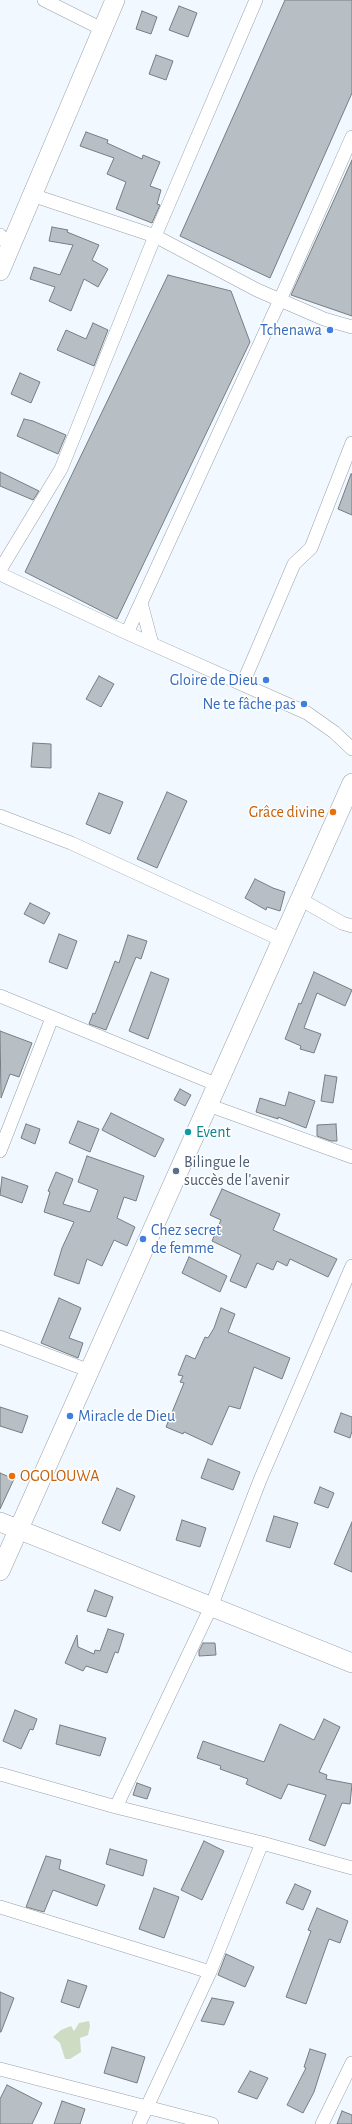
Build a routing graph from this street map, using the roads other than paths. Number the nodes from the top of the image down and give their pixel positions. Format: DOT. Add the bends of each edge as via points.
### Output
graph roads {
  1 [pos="44,0"];
  2 [pos="115,0"];
  3 [pos="256,0"];
  4 [pos="102,29"];
  5 [pos="352,137"];
  6 [pos="32,195"];
  7 [pos="155,236"];
  8 [pos="5,240"];
  9 [pos="0,271"];
  10 [pos="280,300"];
  11 [pos="352,327"];
  12 [pos="352,443"];
  13 [pos="0,570"];
  14 [pos="0,574"];
  15 [pos="141,604"];
  16 [pos="127,633"];
  17 [pos="152,644"];
  18 [pos="243,683"];
  19 [pos="352,749"];
  20 [pos="352,783"];
  21 [pos="0,816"];
  22 [pos="300,899"];
  23 [pos="352,926"];
  24 [pos="282,940"];
  25 [pos="0,996"];
  26 [pos="52,1018"];
  27 [pos="218,1085"];
  28 [pos="208,1105"];
  29 [pos="0,1151"];
  30 [pos="352,1157"];
  31 [pos="352,1266"];
  32 [pos="0,1337"];
  33 [pos="90,1370"];
  34 [pos="9,1526"];
  35 [pos="0,1571"];
  36 [pos="211,1607"];
  37 [pos="352,1663"];
  38 [pos="0,1774"];
  39 [pos="116,1807"];
  40 [pos="262,1843"];
  41 [pos="352,1868"];
  42 [pos="0,1907"];
  43 [pos="210,1972"];
  44 [pos="352,2063"];
  45 [pos="1,2072"];
  46 [pos="146,2107"];
  47 [pos="139,2124"];
  48 [pos="212,2124"];
  49 [pos="322,2124"];
  1 -- 4 [label="street"];
  2 -- 4 [label="street"];
  3 -- 7 [label="street"];
  4 -- 6 [label="street"];
  5 -- 10 [label="street"];
  6 -- 7 [label="street"];
  6 -- 8 [label="street"];
  7 -- 10 [label="street"];
  7 -- 13 [label="street" via="61,469"];
  8 -- 9 [label="street"];
  10 -- 11 [label="street" via="324,319"];
  10 -- 15 [label="street"];
  12 -- 18 [label="street" via="314,542 294,564"];
  14 -- 16 [label="street"];
  15 -- 16 [label="street"];
  15 -- 17 [label="street"];
  16 -- 17 [label="street"];
  17 -- 18 [label="street"];
  18 -- 19 [label="street" via="307,713 334,732"];
  20 -- 22 [label="street"];
  21 -- 24 [label="street" via="71,843"];
  22 -- 23 [label="street"];
  22 -- 24 [label="street"];
  24 -- 27 [label="street"];
  25 -- 26 [label="street"];
  26 -- 27 [label="street"];
  26 -- 29 [label="street"];
  27 -- 28 [label="street"];
  28 -- 30 [label="street"];
  28 -- 33 [label="street"];
  31 -- 36 [label="street" via="260,1480"];
  32 -- 33 [label="street"];
  33 -- 34 [label="street"];
  34 -- 35 [label="street"];
  34 -- 36 [label="street"];
  36 -- 37 [label="street"];
  36 -- 39 [label="street"];
  38 -- 39 [label="street"];
  39 -- 40 [label="street"];
  40 -- 41 [label="street"];
  40 -- 43 [label="street"];
  42 -- 43 [label="street"];
  43 -- 46 [label="street"];
  44 -- 49 [label="street"];
  45 -- 46 [label="street"];
  46 -- 47 [label="street"];
  46 -- 48 [label="street"];
}
